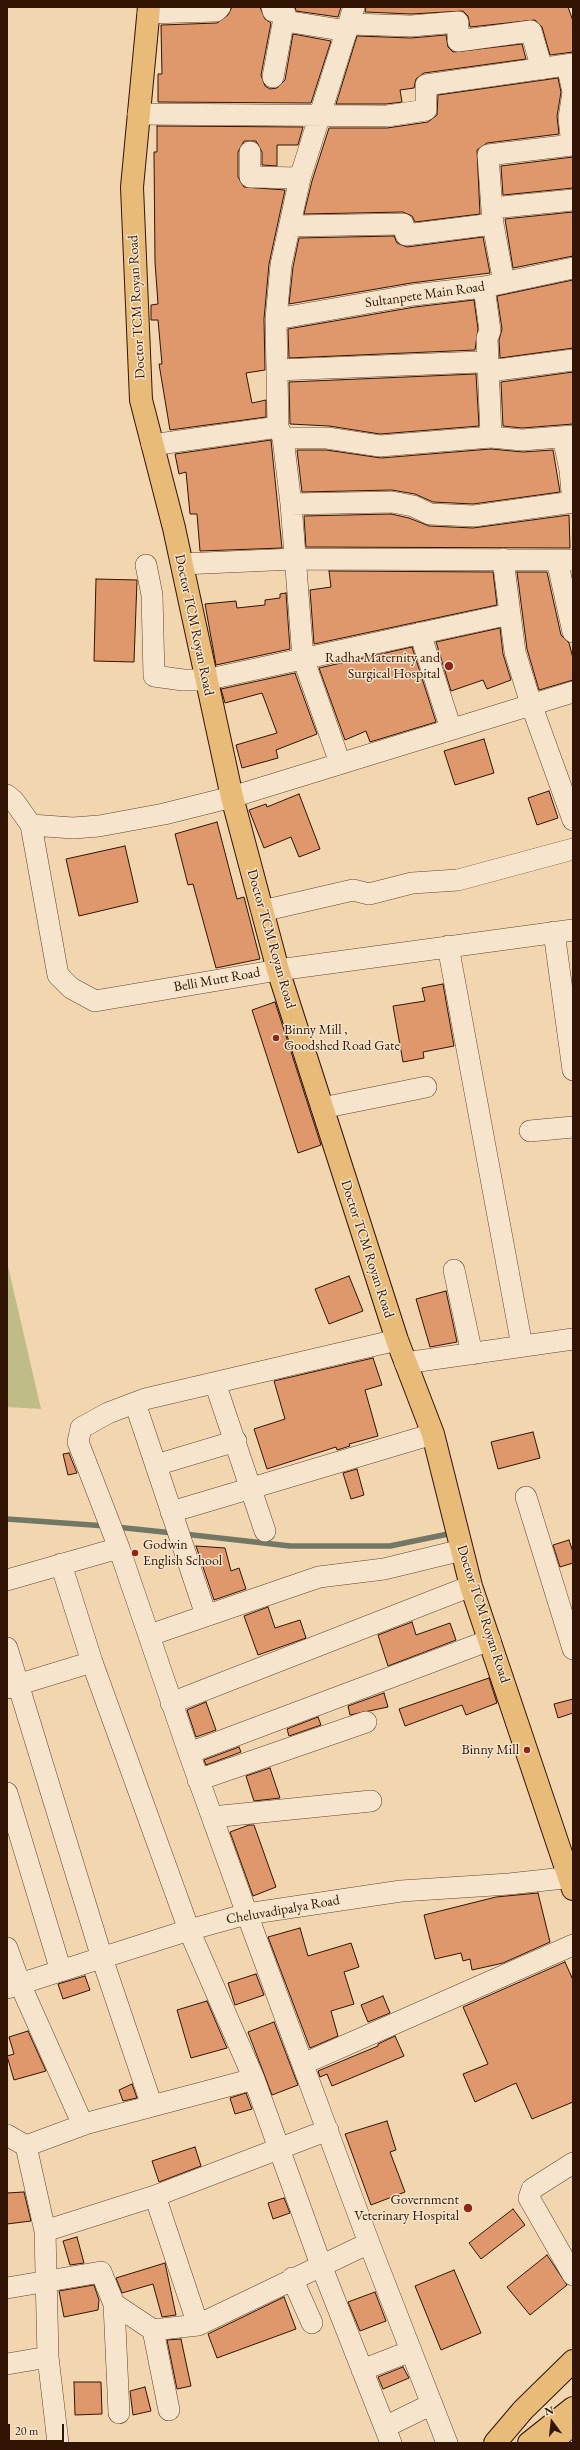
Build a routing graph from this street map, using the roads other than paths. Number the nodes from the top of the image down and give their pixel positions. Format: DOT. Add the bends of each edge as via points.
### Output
graph roads {
  1 [pos="220,7"];
  2 [pos="148,10"];
  3 [pos="278,14"];
  4 [pos="350,21"];
  5 [pos="570,65"];
  6 [pos="542,69"];
  7 [pos="273,77"];
  8 [pos="138,114"];
  9 [pos="322,114"];
  10 [pos="250,152"];
  11 [pos="300,178"];
  12 [pos="573,200"];
  13 [pos="492,216"];
  14 [pos="291,226"];
  15 [pos="573,268"];
  16 [pos="494,285"];
  17 [pos="276,319"];
  18 [pos="573,360"];
  19 [pos="488,365"];
  20 [pos="277,370"];
  21 [pos="281,433"];
  22 [pos="568,436"];
  23 [pos="491,437"];
  24 [pos="152,446"];
  25 [pos="573,502"];
  26 [pos="291,504"];
  27 [pos="294,559"];
  28 [pos="503,559"];
  29 [pos="565,560"];
  30 [pos="182,564"];
  31 [pos="146,565"];
  32 [pos="510,614"];
  33 [pos="573,632"];
  34 [pos="420,633"];
  35 [pos="303,658"];
  36 [pos="205,680"];
  37 [pos="573,692"];
  38 [pos="531,704"];
  39 [pos="450,729"];
  40 [pos="340,763"];
  41 [pos="7,796"];
  42 [pos="232,797"];
  43 [pos="573,820"];
  44 [pos="31,825"];
  45 [pos="573,849"];
  46 [pos="262,911"];
  47 [pos="563,931"];
  48 [pos="448,946"];
  49 [pos="278,970"];
  50 [pos="573,1070"];
  51 [pos="426,1087"];
  52 [pos="322,1108"];
  53 [pos="573,1127"];
  54 [pos="530,1131"];
  55 [pos="454,1270"];
  56 [pos="573,1339"];
  57 [pos="397,1340"];
  58 [pos="522,1346"];
  59 [pos="472,1354"];
  60 [pos="405,1364"];
  61 [pos="215,1383"];
  62 [pos="135,1403"];
  63 [pos="433,1434"];
  64 [pos="236,1441"];
  65 [pos="156,1465"];
  66 [pos="252,1488"];
  67 [pos="526,1497"];
  68 [pos="176,1526"];
  69 [pos="265,1531"];
  70 [pos="114,1535"];
  71 [pos="462,1550"];
  72 [pos="61,1564"];
  73 [pos="7,1580"];
  74 [pos="471,1586"];
  75 [pos="206,1615"];
  76 [pos="150,1635"];
  77 [pos="490,1640"];
  78 [pos="7,1648"];
  79 [pos="573,1649"];
  80 [pos="92,1662"];
  81 [pos="13,1686"];
  82 [pos="171,1703"];
  83 [pos="366,1722"];
  84 [pos="189,1753"];
  85 [pos="198,1780"];
  86 [pos="7,1793"];
  87 [pos="371,1801"];
  88 [pos="212,1817"];
  89 [pos="572,1881"];
  90 [pos="248,1914"];
  91 [pos="189,1930"];
  92 [pos="573,1944"];
  93 [pos="7,1948"];
  94 [pos="102,1958"];
  95 [pos="61,1971"];
  96 [pos="14,1986"];
  97 [pos="303,2064"];
  98 [pos="254,2079"];
  99 [pos="152,2106"];
  100 [pos="83,2125"];
  101 [pos="328,2130"];
  102 [pos="7,2135"];
  103 [pos="26,2146"];
  104 [pos="279,2148"];
  105 [pos="573,2163"];
  106 [pos="155,2196"];
  107 [pos="45,2231"];
  108 [pos="369,2243"];
  109 [pos="321,2265"];
  110 [pos="573,2275"];
  111 [pos="292,2278"];
  112 [pos="46,2280"];
  113 [pos="7,2288"];
  114 [pos="114,2304"];
  115 [pos="312,2323"];
  116 [pos="198,2325"];
  117 [pos="153,2330"];
  118 [pos="411,2352"];
  119 [pos="48,2357"];
  120 [pos="573,2362"];
  121 [pos="7,2364"];
  122 [pos="362,2370"];
  123 [pos="432,2404"];
  124 [pos="573,2408"];
  125 [pos="169,2410"];
  126 [pos="119,2413"];
  127 [pos="573,2424"];
  128 [pos="388,2435"];
  129 [pos="573,2437"];
  130 [pos="58,2443"];
  131 [pos="447,2443"];
  132 [pos="495,2443"];
  133 [pos="529,2443"];
  134 [pos="550,2443"];
  135 [pos="565,2443"];
  1 -- 2 [label="street" via="216,11"];
  2 -- 8 [label="main road, Doctor TCM Royan Road"];
  3 -- 4 [label="street"];
  3 -- 7 [label="street"];
  4 -- 6 [label="street" via="411,26 458,22 458,41 531,31"];
  4 -- 9 [label="street"];
  5 -- 6 [label="street"];
  5 -- 13 [label="street" via="572,92 569,118 572,145 488,155"];
  6 -- 9 [label="street" via="426,84 426,110 387,116"];
  8 -- 9 [label="street"];
  8 -- 24 [label="main road, Doctor TCM Royan Road" via="132,188 142,400"];
  9 -- 11 [label="street"];
  10 -- 11 [label="street" via="250,177"];
  11 -- 14 [label="street"];
  12 -- 13 [label="street"];
  13 -- 14 [label="street" via="406,234 403,224"];
  13 -- 16 [label="street"];
  14 -- 17 [label="street" via="281,265"];
  15 -- 16 [label="street, Sultanpete Main Road"];
  16 -- 17 [label="street, Sultanpete Main Road" via="413,295"];
  16 -- 19 [label="street" via="490,331 487,338"];
  17 -- 20 [label="street"];
  18 -- 19 [label="street" via="497,370"];
  19 -- 20 [label="street" via="480,362"];
  19 -- 23 [label="street"];
  20 -- 21 [label="street"];
  21 -- 23 [label="street" via="380,446"];
  21 -- 24 [label="street"];
  21 -- 26 [label="street"];
  22 -- 23 [label="street" via="522,440"];
  22 -- 25 [label="street"];
  24 -- 30 [label="main road, Doctor TCM Royan Road"];
  25 -- 26 [label="street" via="474,516 430,514 413,506 392,502"];
  26 -- 27 [label="street"];
  27 -- 28 [label="street"];
  27 -- 30 [label="street"];
  27 -- 35 [label="street" via="301,610"];
  28 -- 29 [label="street"];
  28 -- 32 [label="street"];
  29 -- 33 [label="street"];
  30 -- 36 [label="main road, Doctor TCM Royan Road"];
  31 -- 36 [label="street" via="152,595 154,676"];
  32 -- 34 [label="street"];
  32 -- 38 [label="street" via="515,652"];
  34 -- 35 [label="street"];
  34 -- 39 [label="street"];
  35 -- 36 [label="street"];
  35 -- 40 [label="street"];
  36 -- 42 [label="main road, Doctor TCM Royan Road"];
  37 -- 38 [label="street"];
  38 -- 39 [label="street"];
  38 -- 43 [label="street"];
  39 -- 40 [label="street"];
  40 -- 42 [label="street"];
  41 -- 44 [label="street, Belli Mutt Road" via="14,801"];
  42 -- 44 [label="street" via="164,814 99,826 73,828"];
  42 -- 46 [label="main road, Doctor TCM Royan Road"];
  44 -- 49 [label="street, Belli Mutt Road" via="58,974 71,988 95,1001"];
  45 -- 46 [label="street" via="458,880 412,883 369,894 353,890"];
  46 -- 49 [label="main road, Doctor TCM Royan Road"];
  47 -- 48 [label="street, Belli Mutt Road"];
  47 -- 50 [label="street"];
  48 -- 49 [label="street, Belli Mutt Road"];
  48 -- 58 [label="street"];
  49 -- 52 [label="main road, Doctor TCM Royan Road"];
  51 -- 52 [label="street"];
  52 -- 57 [label="main road, Doctor TCM Royan Road"];
  53 -- 54 [label="street"];
  55 -- 59 [label="street"];
  56 -- 58 [label="street"];
  57 -- 60 [label="main road, Doctor TCM Royan Road"];
  57 -- 61 [label="street"];
  58 -- 59 [label="street"];
  59 -- 60 [label="street"];
  60 -- 63 [label="main road, Doctor TCM Royan Road"];
  61 -- 62 [label="street"];
  61 -- 64 [label="street"];
  62 -- 65 [label="street"];
  62 -- 70 [label="street" via="108,1413 81,1428 78,1442"];
  63 -- 66 [label="street"];
  63 -- 71 [label="main road, Doctor TCM Royan Road"];
  64 -- 65 [label="street"];
  64 -- 66 [label="street"];
  65 -- 68 [label="street"];
  66 -- 68 [label="street"];
  66 -- 69 [label="street"];
  67 -- 79 [label="street"];
  68 -- 75 [label="street"];
  70 -- 72 [label="street"];
  70 -- 76 [label="street"];
  71 -- 74 [label="main road, Doctor TCM Royan Road"];
  71 -- 75 [label="street" via="384,1569 319,1577"];
  72 -- 73 [label="street"];
  72 -- 80 [label="street"];
  74 -- 77 [label="main road, Doctor TCM Royan Road"];
  74 -- 82 [label="street"];
  75 -- 76 [label="street"];
  76 -- 82 [label="street"];
  77 -- 84 [label="street"];
  77 -- 89 [label="main road, Doctor TCM Royan Road"];
  78 -- 81 [label="street"];
  80 -- 81 [label="street"];
  80 -- 91 [label="street"];
  81 -- 94 [label="street"];
  82 -- 84 [label="street"];
  83 -- 85 [label="street"];
  84 -- 85 [label="street"];
  85 -- 88 [label="street"];
  86 -- 95 [label="street"];
  87 -- 88 [label="street"];
  88 -- 90 [label="street"];
  89 -- 90 [label="street, Cheluvadipalya Road" via="401,1891"];
  90 -- 91 [label="street, Cheluvadipalya Road"];
  90 -- 97 [label="street"];
  91 -- 94 [label="street, Cheluvadipalya Road"];
  91 -- 98 [label="street"];
  92 -- 97 [label="street"];
  93 -- 96 [label="street"];
  94 -- 95 [label="street, Cheluvadipalya Road"];
  94 -- 99 [label="street"];
  95 -- 96 [label="street, Cheluvadipalya Road"];
  96 -- 100 [label="street"];
  97 -- 101 [label="street"];
  98 -- 99 [label="street"];
  98 -- 104 [label="street"];
  99 -- 100 [label="street"];
  100 -- 103 [label="street"];
  101 -- 104 [label="street"];
  101 -- 108 [label="street"];
  102 -- 103 [label="street"];
  103 -- 107 [label="street"];
  104 -- 106 [label="street"];
  104 -- 109 [label="street"];
  105 -- 110 [label="street" via="532,2189 528,2198"];
  106 -- 107 [label="street"];
  106 -- 116 [label="street"];
  107 -- 112 [label="street"];
  108 -- 109 [label="street"];
  108 -- 118 [label="street"];
  109 -- 111 [label="street"];
  109 -- 122 [label="street"];
  111 -- 115 [label="street"];
  111 -- 116 [label="street"];
  112 -- 113 [label="street"];
  112 -- 114 [label="street" via="101,2272"];
  112 -- 119 [label="street"];
  114 -- 117 [label="street"];
  114 -- 126 [label="street"];
  116 -- 117 [label="street"];
  117 -- 125 [label="street"];
  118 -- 122 [label="street"];
  118 -- 123 [label="street"];
  119 -- 121 [label="street"];
  119 -- 130 [label="street"];
  120 -- 132 [label="main road" via="523,2410"];
  122 -- 128 [label="street"];
  123 -- 128 [label="street"];
  123 -- 131 [label="street"];
  124 -- 133 [label="main road"];
  127 -- 134 [label="main road"];
  129 -- 135 [label="main road"];
}
